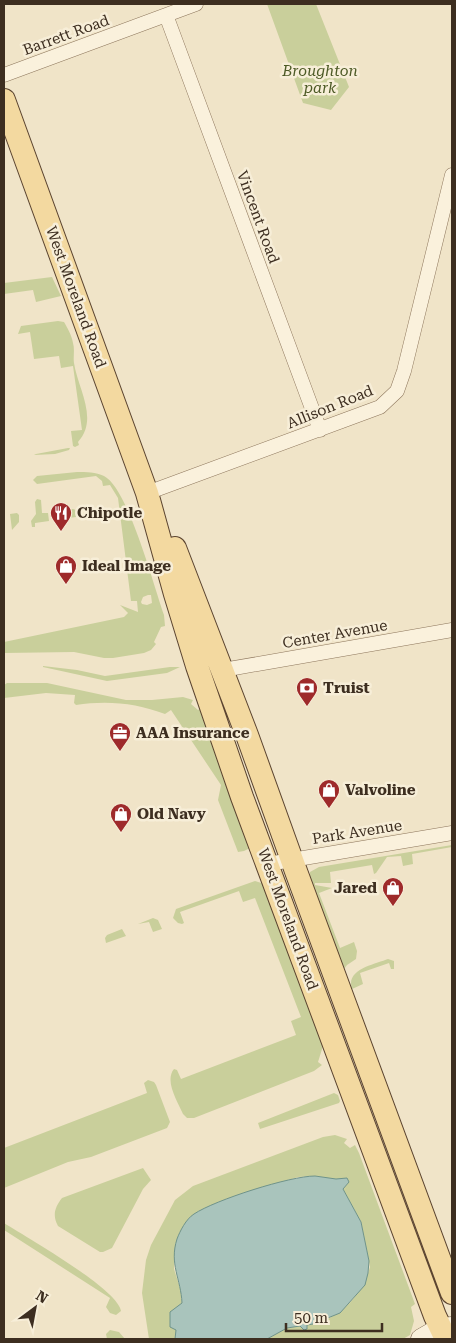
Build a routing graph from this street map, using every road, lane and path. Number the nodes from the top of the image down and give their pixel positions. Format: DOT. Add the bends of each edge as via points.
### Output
graph roads {
  1 [pos="196,4"];
  2 [pos="166,15"];
  3 [pos="4,75"];
  4 [pos="4,100"];
  5 [pos="452,175"];
  6 [pos="320,430"];
  7 [pos="147,493"];
  8 [pos="452,630"];
  9 [pos="223,670"];
  10 [pos="452,833"];
  11 [pos="291,859"];
  12 [pos="268,864"];
  13 [pos="452,1293"];
  14 [pos="440,1333"];
  1 -- 2 [label="street, Barrett Road"];
  2 -- 3 [label="street, Barrett Road"];
  2 -- 6 [label="street, Vincent Road"];
  4 -- 7 [label="main road, West Moreland Road"];
  5 -- 6 [label="street, Allison Road" via="397,391 380,407"];
  6 -- 7 [label="street, Allison Road"];
  7 -- 9 [label="main road, West Moreland Road" via="172,540"];
  7 -- 12 [label="main road, West Moreland Road" via="197,666"];
  8 -- 9 [label="street, Center Avenue"];
  9 -- 11 [label="main road, West Moreland Road"];
  10 -- 11 [label="street, Park Avenue"];
  11 -- 12 [label="street, Park Avenue"];
  11 -- 13 [label="main road, West Moreland Road"];
  12 -- 14 [label="main road, West Moreland Road"];
}
